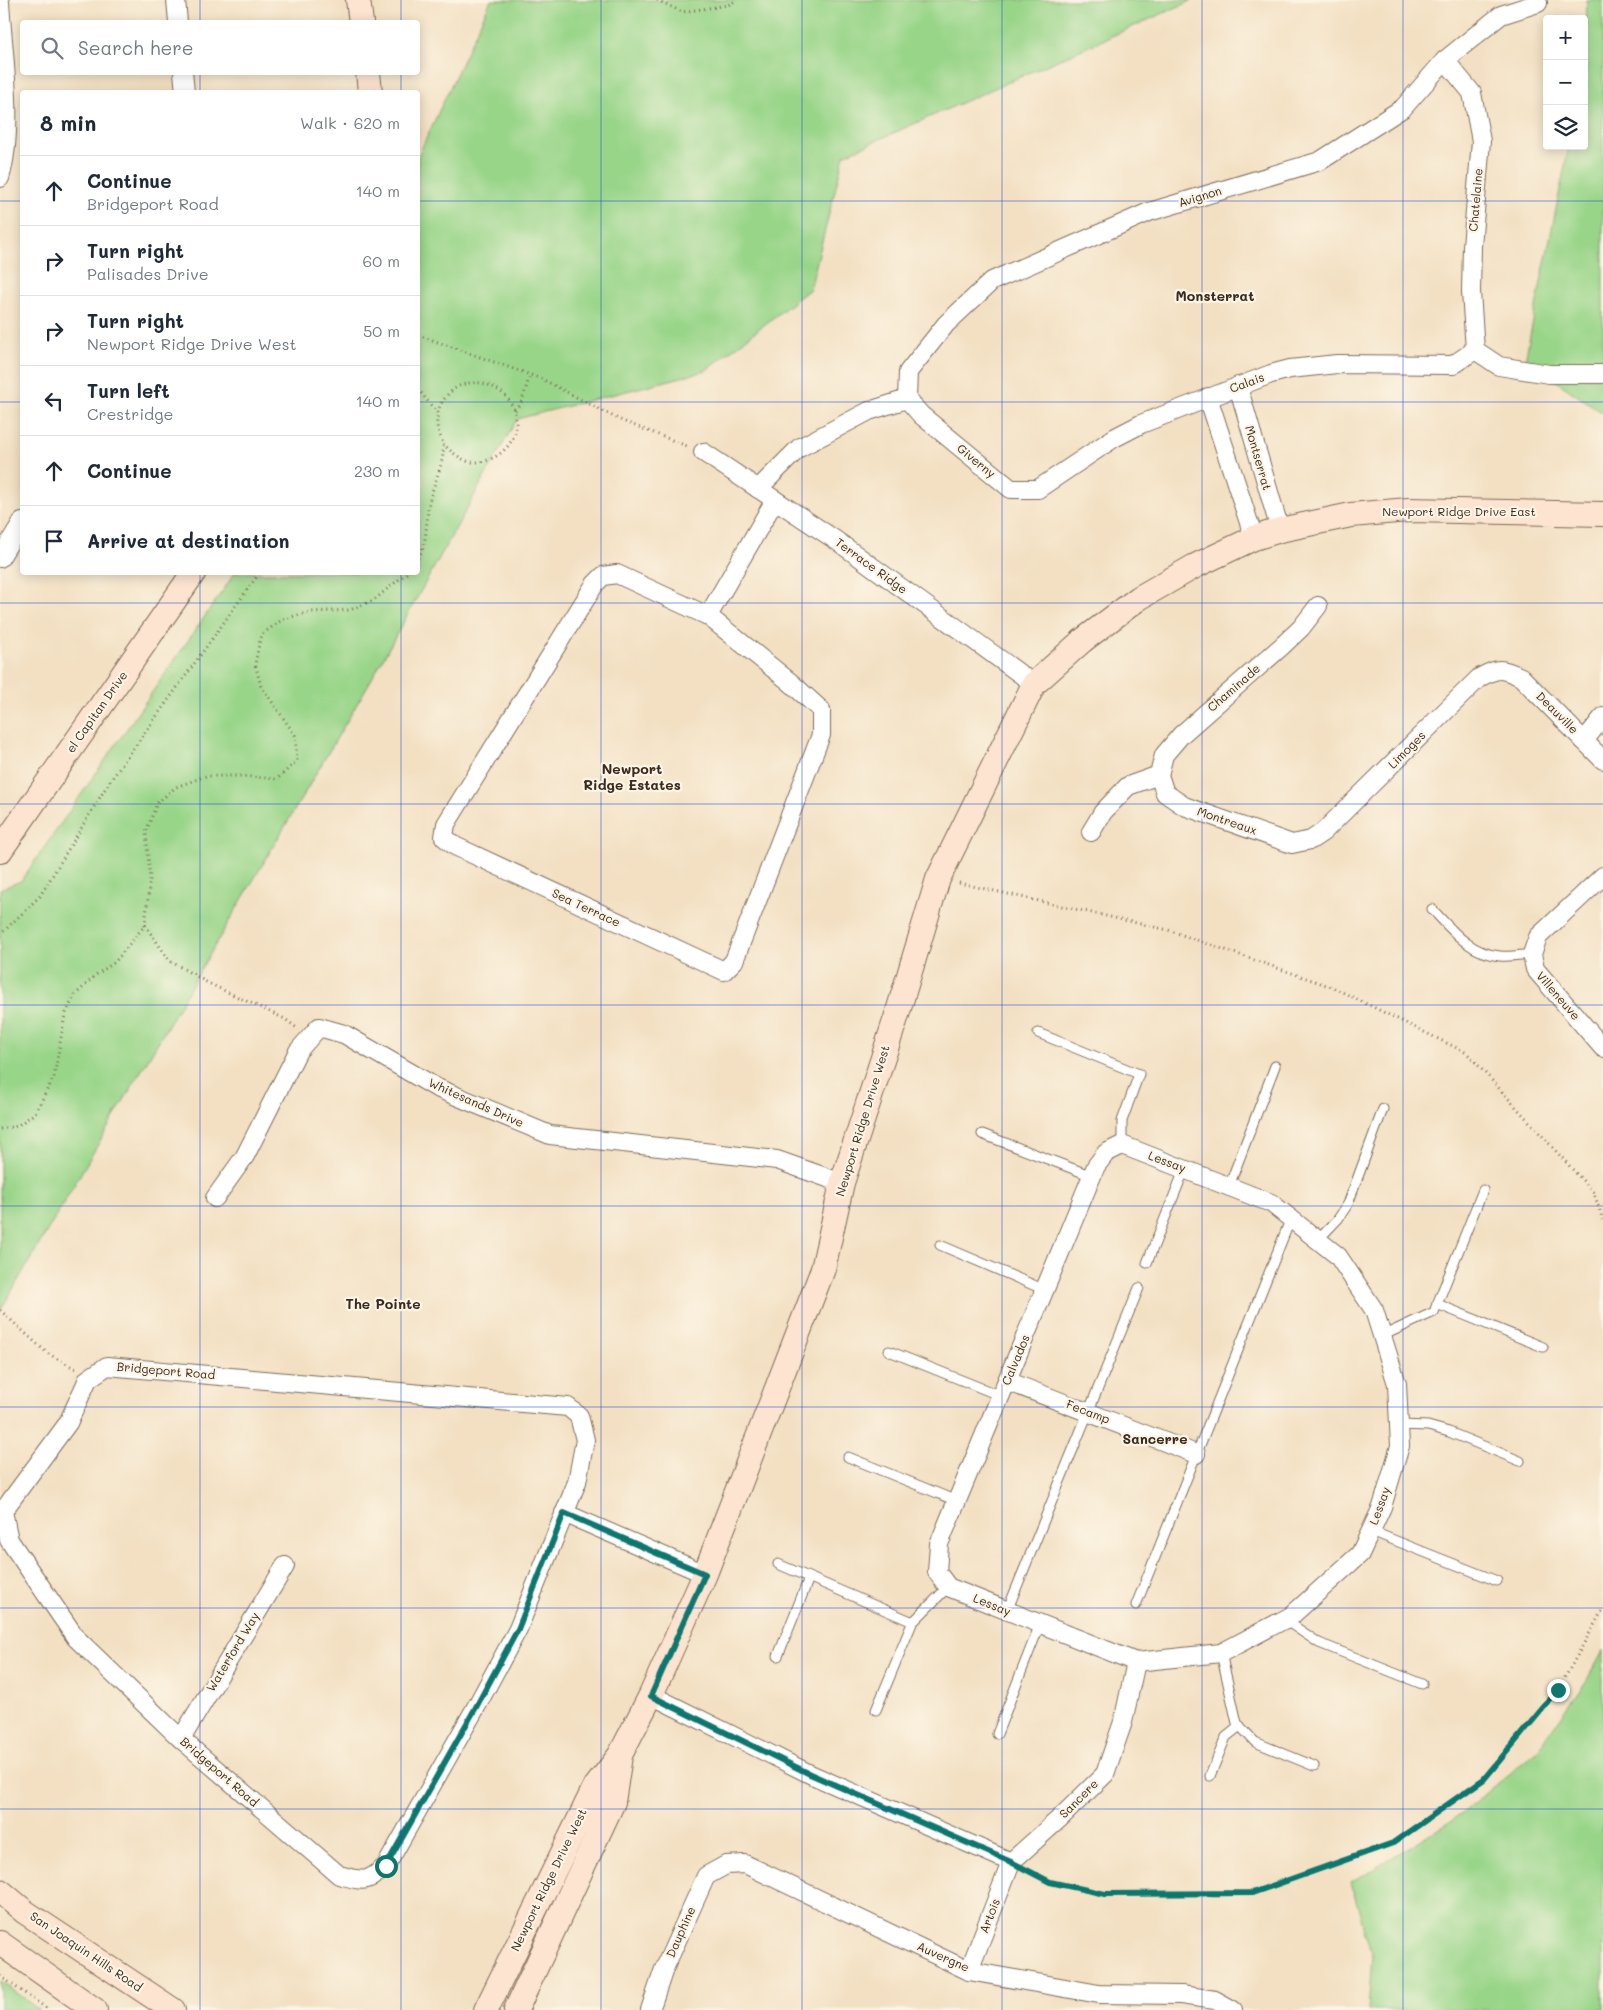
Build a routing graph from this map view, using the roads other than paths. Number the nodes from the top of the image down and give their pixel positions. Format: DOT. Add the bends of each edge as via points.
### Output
graph roads {
  1 [pos="176,0"];
  2 [pos="358,0"];
  3 [pos="0,2"];
  4 [pos="1538,3"];
  5 [pos="178,20"];
  6 [pos="361,20"];
  7 [pos="1445,60"];
  8 [pos="183,75"];
  9 [pos="368,75"];
  10 [pos="185,90"];
  11 [pos="370,90"];
  12 [pos="0,178"];
  13 [pos="1476,350"];
  14 [pos="1603,374"];
  15 [pos="1238,386"];
  16 [pos="1208,397"];
  17 [pos="906,398"];
  18 [pos="1254,447"];
  19 [pos="703,452"];
  20 [pos="1228,456"];
  21 [pos="758,489"];
  22 [pos="1038,489"];
  23 [pos="775,500"];
  24 [pos="1603,514"];
  25 [pos="20,525"];
  26 [pos="1280,530"];
  27 [pos="1254,538"];
  28 [pos="0,558"];
  29 [pos="192,575"];
  30 [pos="1318,606"];
  31 [pos="708,616"];
  32 [pos="1507,671"];
  33 [pos="1034,684"];
  34 [pos="1603,717"];
  35 [pos="1584,741"];
  36 [pos="1603,760"];
  37 [pos="1159,775"];
  38 [pos="1091,832"];
  39 [pos="1310,840"];
  40 [pos="0,851"];
  41 [pos="1603,876"];
  42 [pos="1432,909"];
  43 [pos="1532,954"];
  44 [pos="1038,1033"];
  45 [pos="1603,1048"];
  46 [pos="1276,1066"];
  47 [pos="1383,1109"];
  48 [pos="982,1134"];
  49 [pos="1122,1145"];
  50 [pos="1185,1168"];
  51 [pos="1092,1176"];
  52 [pos="842,1183"];
  53 [pos="1228,1186"];
  54 [pos="1483,1190"];
  55 [pos="215,1198"];
  56 [pos="1291,1218"];
  57 [pos="1318,1240"];
  58 [pos="940,1245"];
  59 [pos="1147,1263"];
  60 [pos="1138,1288"];
  61 [pos="1045,1290"];
  62 [pos="1437,1304"];
  63 [pos="1382,1336"];
  64 [pos="1543,1347"];
  65 [pos="889,1351"];
  66 [pos="1004,1389"];
  67 [pos="1088,1412"];
  68 [pos="1399,1425"];
  69 [pos="1196,1454"];
  70 [pos="848,1457"];
  71 [pos="1520,1461"];
  72 [pos="957,1501"];
  73 [pos="564,1513"];
  74 [pos="1371,1531"];
  75 [pos="778,1564"];
  76 [pos="285,1566"];
  77 [pos="705,1574"];
  78 [pos="809,1578"];
  79 [pos="1497,1581"];
  80 [pos="948,1587"];
  81 [pos="1136,1604"];
  82 [pos="1008,1611"];
  83 [pos="1284,1620"];
  84 [pos="913,1621"];
  85 [pos="1040,1624"];
  86 [pos="1222,1653"];
  87 [pos="778,1656"];
  88 [pos="1136,1662"];
  89 [pos="1422,1684"];
  90 [pos="651,1696"];
  91 [pos="876,1710"];
  92 [pos="1240,1726"];
  93 [pos="997,1734"];
  94 [pos="181,1739"];
  95 [pos="620,1755"];
  96 [pos="1314,1766"];
  97 [pos="1210,1776"];
  98 [pos="1011,1862"];
  99 [pos="726,1865"];
  100 [pos="0,1892"];
  101 [pos="0,1943"];
  102 [pos="969,1971"];
  103 [pos="94,2010"];
  104 [pos="173,2010"];
  105 [pos="486,2010"];
  106 [pos="516,2010"];
  107 [pos="650,2010"];
  108 [pos="1232,2010"];
  1 -- 5 [label="street"];
  2 -- 6 [label="street"];
  3 -- 12 [label="street" via="7,107"];
  4 -- 7 [label="street, Avignon" via="1502,15"];
  7 -- 13 [label="street, Chatelaine" via="1472,93 1481,141 1470,292"];
  7 -- 17 [label="street, Avignon" via="1403,108 1320,161 1149,212 992,281 946,324 908,372"];
  8 -- 10 [label="street"];
  9 -- 11 [label="street"];
  13 -- 14 [label="street" via="1499,366 1550,374"];
  13 -- 15 [label="street, Calais" via="1453,365 1337,364 1284,371"];
  15 -- 16 [label="street, Calais"];
  15 -- 18 [label="street, Montserrat"];
  16 -- 20 [label="street"];
  16 -- 22 [label="street, Calais" via="1114,438"];
  17 -- 21 [label="street" via="869,411 799,448"];
  17 -- 22 [label="street, Giverny" via="921,415 1011,489"];
  18 -- 20 [label="street"];
  18 -- 26 [label="street, Montserrat"];
  19 -- 21 [label="street, Terrace Ridge"];
  20 -- 27 [label="street"];
  21 -- 23 [label="street, Terrace Ridge"];
  23 -- 31 [label="street"];
  23 -- 33 [label="street, Terrace Ridge"];
  24 -- 26 [label="street, Newport Ridge Drive East" via="1408,510 1351,515"];
  25 -- 28 [label="street"];
  26 -- 27 [label="street, Newport Ridge Drive East"];
  27 -- 33 [label="street, Newport Ridge Drive East" via="1139,598 1082,640"];
  29 -- 40 [label="street, el Capitan Drive"];
  30 -- 37 [label="street, Chaminade" via="1282,646 1181,735 1164,755"];
  31 -- 31 [label="street, Sea Terrace" via="617,574 603,576 589,592 446,824 444,836 455,846 724,971 734,961 822,735 821,710"];
  32 -- 35 [label="street, Deauville" via="1521,677"];
  32 -- 39 [label="street, Limoges" via="1493,670 1479,678 1323,832"];
  33 -- 52 [label="street, Newport Ridge Drive West" via="938,879"];
  34 -- 35 [label="street"];
  35 -- 36 [label="street, Deauville"];
  37 -- 38 [label="street" via="1128,786"];
  37 -- 39 [label="street, Montreaux" via="1165,793 1184,806 1292,844"];
  41 -- 43 [label="street" via="1538,937"];
  42 -- 43 [label="lane" via="1461,939 1480,952 1501,956"];
  43 -- 45 [label="street, Villeneuve" via="1535,969"];
  44 -- 49 [label="lane" via="1139,1074 1122,1121"];
  46 -- 53 [label="lane"];
  47 -- 57 [label="lane" via="1348,1204"];
  48 -- 51 [label="lane"];
  49 -- 50 [label="street, Lessay"];
  49 -- 51 [label="street, Calvados" via="1106,1153"];
  50 -- 53 [label="street, Lessay"];
  50 -- 59 [label="lane"];
  51 -- 61 [label="street, Calvados"];
  52 -- 55 [label="street, Whitesands Drive" via="777,1160 550,1135 437,1088 344,1034 319,1027 298,1051 245,1156"];
  52 -- 77 [label="street, Newport Ridge Drive West" via="824,1269"];
  53 -- 56 [label="street, Lessay" via="1271,1202"];
  54 -- 62 [label="lane"];
  56 -- 57 [label="street, Lessay"];
  56 -- 69 [label="lane"];
  57 -- 63 [label="street, Lessay" via="1338,1256 1374,1310"];
  58 -- 61 [label="lane"];
  60 -- 67 [label="lane"];
  61 -- 66 [label="street, Calvados"];
  62 -- 63 [label="lane" via="1434,1312"];
  62 -- 64 [label="lane"];
  63 -- 68 [label="street, Lessay" via="1397,1384"];
  65 -- 66 [label="lane"];
  66 -- 67 [label="street, Fecamp"];
  66 -- 72 [label="street, Calvados"];
  67 -- 69 [label="street, Fecamp"];
  67 -- 82 [label="lane"];
  68 -- 71 [label="lane" via="1428,1426"];
  68 -- 74 [label="street, Lessay" via="1400,1446 1382,1508"];
  69 -- 81 [label="lane"];
  70 -- 72 [label="lane"];
  72 -- 80 [label="street, Calvados" via="939,1544 937,1572"];
  73 -- 77 [label="street"];
  73 -- 94 [label="street, Bridgeport Road" via="518,1629 386,1866 376,1875 363,1881 339,1875"];
  73 -- 94 [label="street, Bridgeport Road" via="577,1482 585,1440 579,1416 568,1407 107,1366 88,1379 68,1423 3,1510 9,1540 76,1638"];
  74 -- 79 [label="lane"];
  74 -- 83 [label="street, Lessay" via="1360,1554"];
  75 -- 78 [label="lane"];
  76 -- 94 [label="street, Waterford Way"];
  77 -- 90 [label="street, Newport Ridge Drive West"];
  78 -- 84 [label="lane"];
  78 -- 87 [label="lane"];
  80 -- 82 [label="street, Lessay"];
  80 -- 84 [label="lane"];
  82 -- 85 [label="street, Lessay"];
  83 -- 86 [label="street, Lessay"];
  83 -- 89 [label="lane" via="1319,1643"];
  84 -- 91 [label="lane"];
  85 -- 88 [label="street, Lessay"];
  85 -- 93 [label="lane"];
  86 -- 88 [label="street, Lessay"];
  86 -- 92 [label="lane"];
  88 -- 98 [label="street, Sancere" via="1123,1722 1105,1774"];
  90 -- 95 [label="street, Newport Ridge Drive West"];
  90 -- 98 [label="street" via="810,1774"];
  92 -- 96 [label="lane" via="1255,1742"];
  92 -- 97 [label="lane" via="1226,1737"];
  95 -- 105 [label="street, Newport Ridge Drive West" via="594,1789"];
  95 -- 106 [label="street, Newport Ridge Drive West" via="613,1802"];
  98 -- 102 [label="street, Artois"];
  99 -- 102 [label="street, Auvergne" via="746,1864"];
  99 -- 107 [label="street, Dauphine" via="706,1876 664,1969"];
  100 -- 104 [label="street, San Joaquin Hills Road"];
  101 -- 103 [label="street"];
  102 -- 108 [label="street, Auvergne" via="1099,1994 1181,1995 1215,2000"];
}
